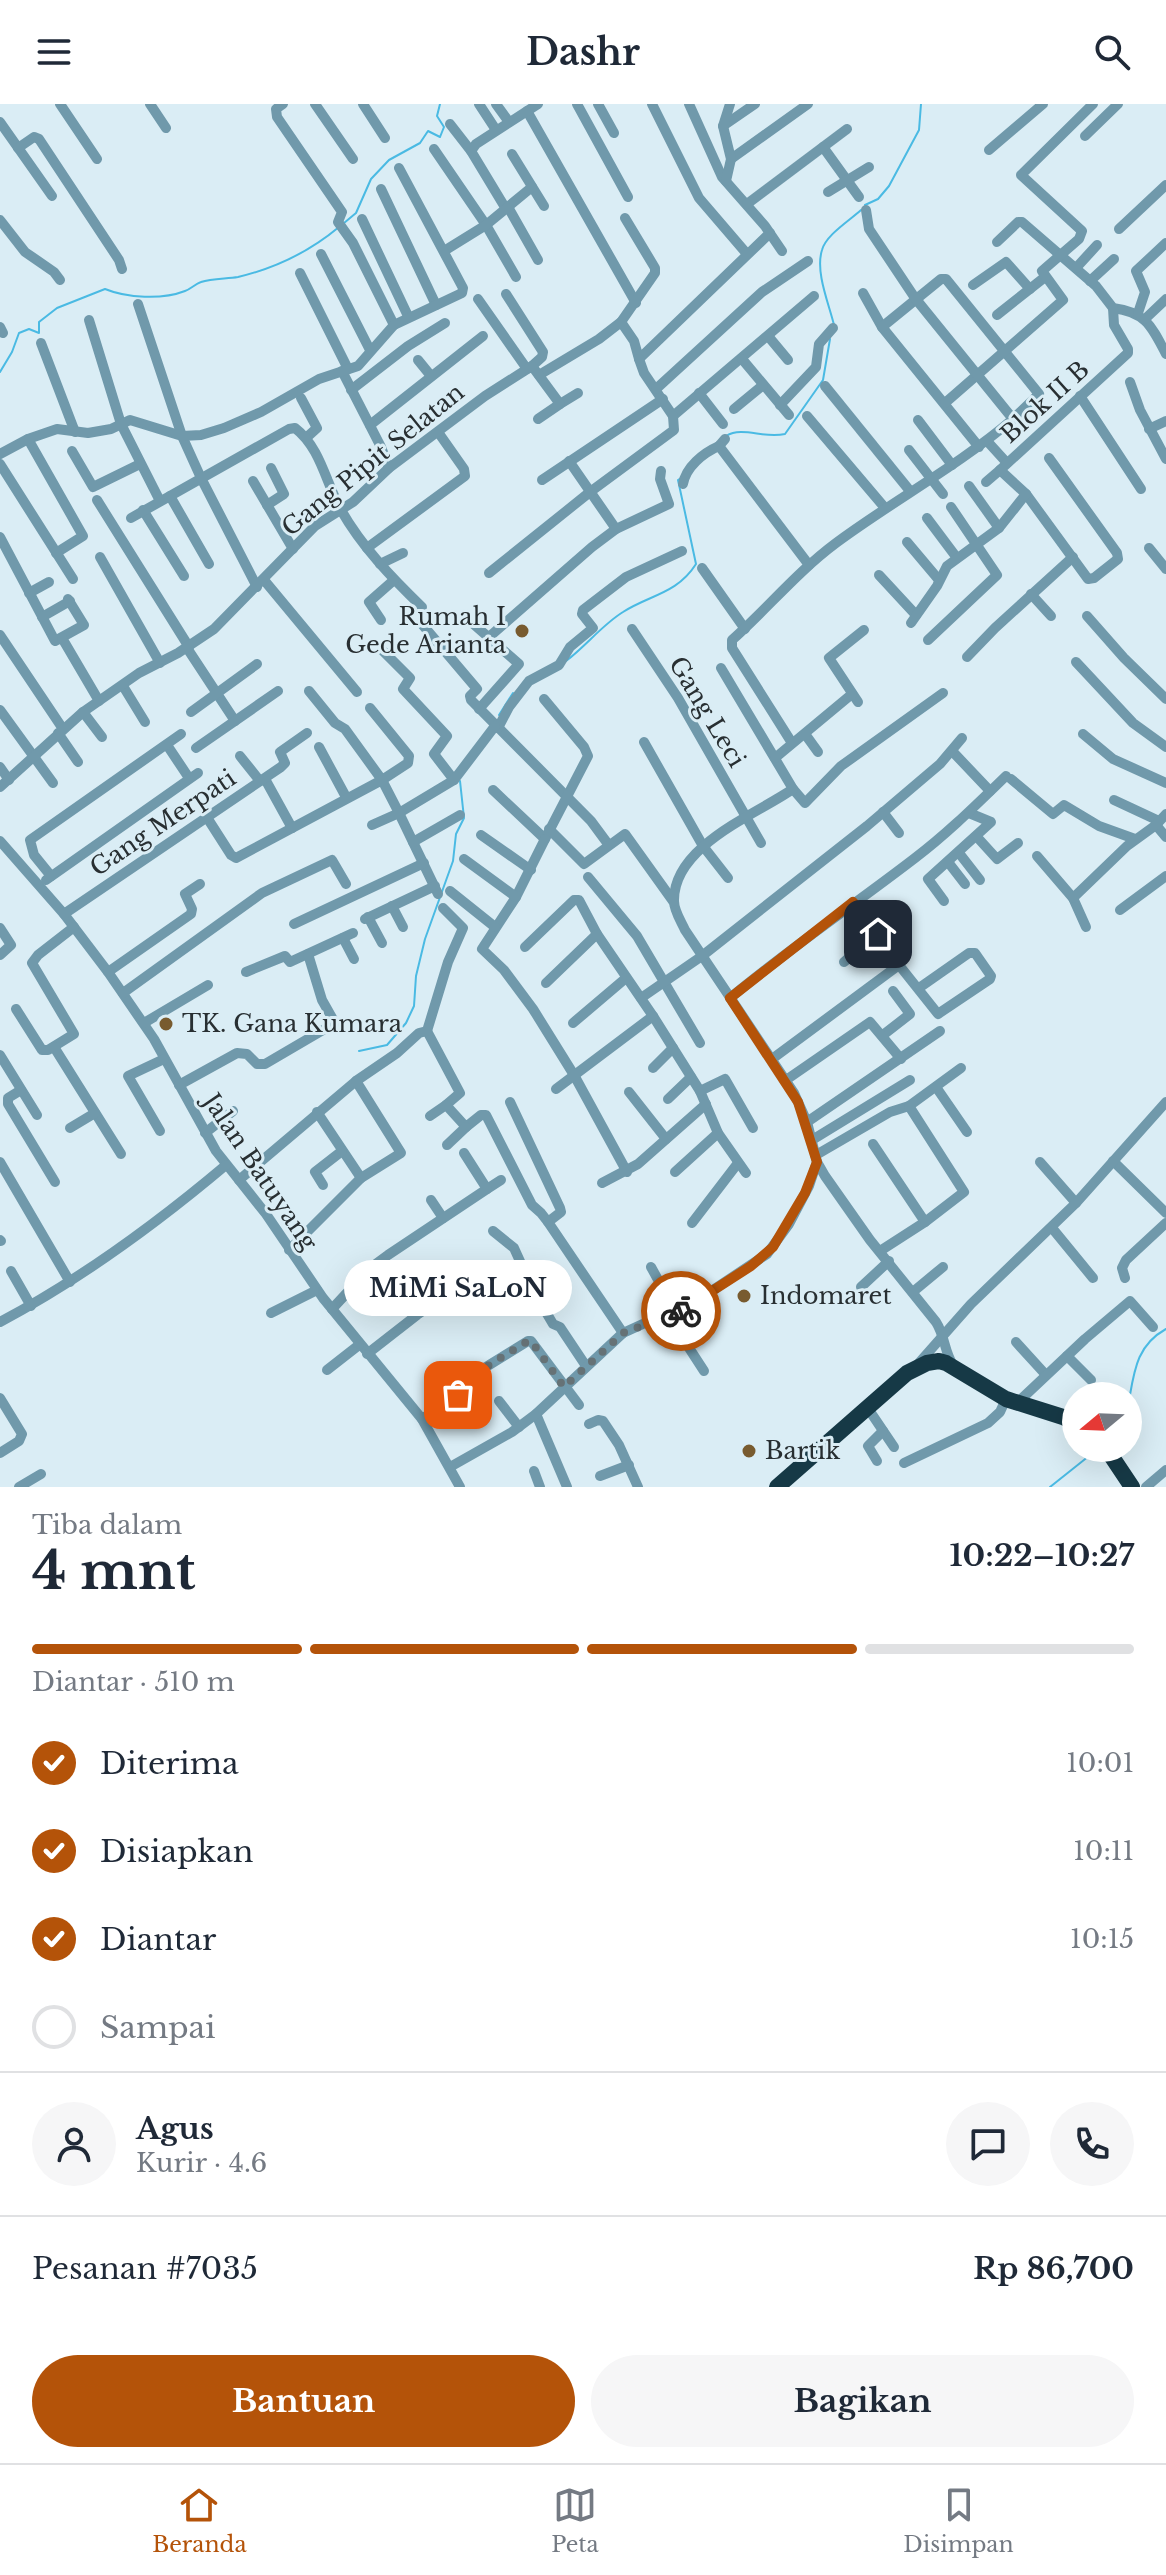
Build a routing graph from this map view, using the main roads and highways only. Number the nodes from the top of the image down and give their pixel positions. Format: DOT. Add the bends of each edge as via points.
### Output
graph roads {
  1 [pos="1062,1419"];
  2 [pos="1116,1462"];
  3 [pos="780,1486"];
  4 [pos="1132,1487"];
  1 -- 3 [label="highway" via="1012,1401 939,1361 915,1368"];
  2 -- 4 [label="highway"];
}
